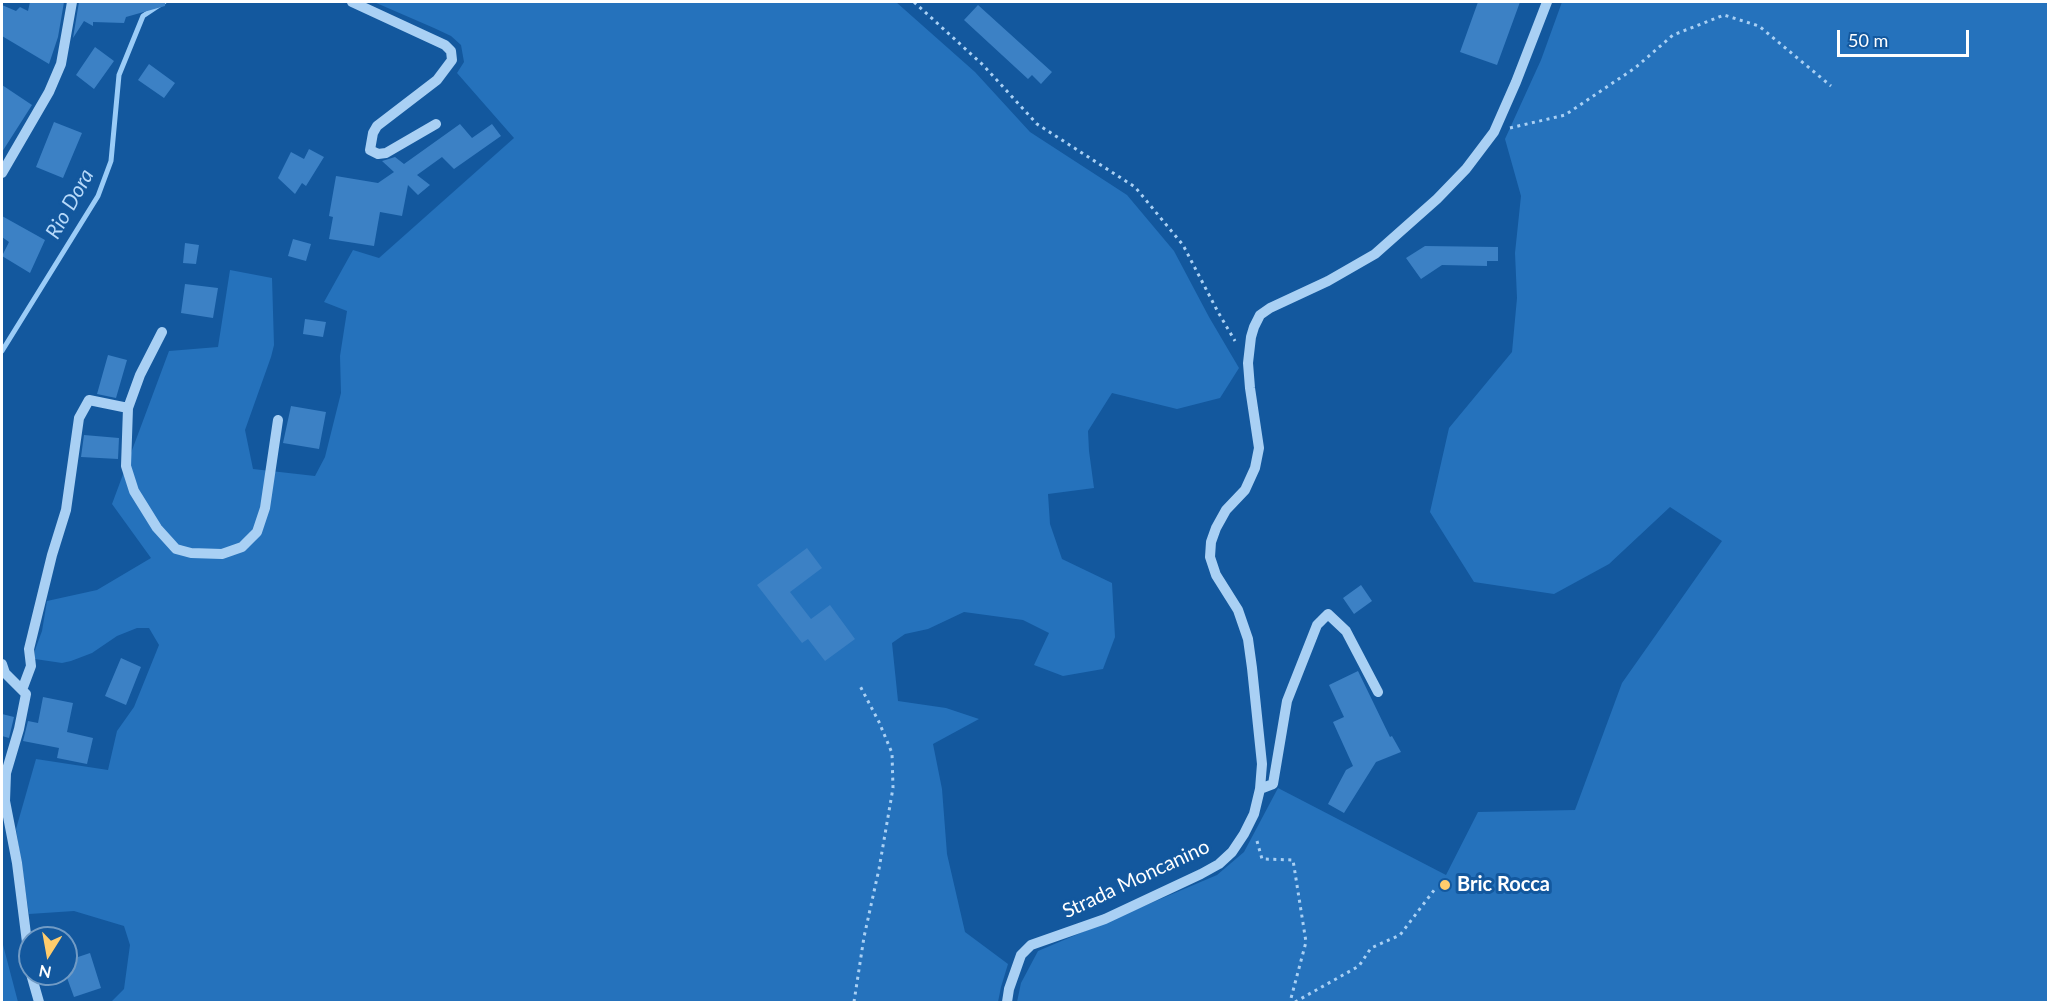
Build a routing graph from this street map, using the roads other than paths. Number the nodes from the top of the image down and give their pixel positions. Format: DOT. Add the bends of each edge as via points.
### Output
graph roads {
  1 [pos="72,2"];
  2 [pos="352,2"];
  3 [pos="1547,2"];
  4 [pos="436,124"];
  5 [pos="2,173"];
  6 [pos="162,332"];
  7 [pos="128,408"];
  8 [pos="278,420"];
  9 [pos="2,664"];
  10 [pos="22,690"];
  11 [pos="1378,692"];
  12 [pos="1260,789"];
  13 [pos="25,926"];
  14 [pos="34,986"];
  15 [pos="39,1002"];
  16 [pos="1007,1002"];
  1 -- 5 [label="street" via="61,64"];
  2 -- 4 [label="street" via="451,51 452,60 436,80 377,126 370,150 386,153"];
  3 -- 12 [label="street, Strada Moncanino" via="1494,132 1466,169 1375,254 1260,315 1251,337 1248,363 1259,448 1245,490 1216,528 1210,558 1238,610 1248,639 1262,764"];
  6 -- 7 [label="street"];
  7 -- 8 [label="street" via="126,466 134,490 157,528 176,549 191,553 222,554 242,547 258,532"];
  7 -- 10 [label="street" via="89,400 79,418 66,510 29,649 31,666"];
  9 -- 10 [label="street" via="4,672"];
  10 -- 13 [label="street" via="26,694 6,773 5,801"];
  11 -- 12 [label="street" via="1346,631 1328,614 1317,625 1287,701 1273,784"];
  12 -- 16 [label="street, Strada Moncanino" via="1251,821 1232,852 1219,864 1105,919 1031,945 1021,955"];
  14 -- 15 [label="street"];
}
